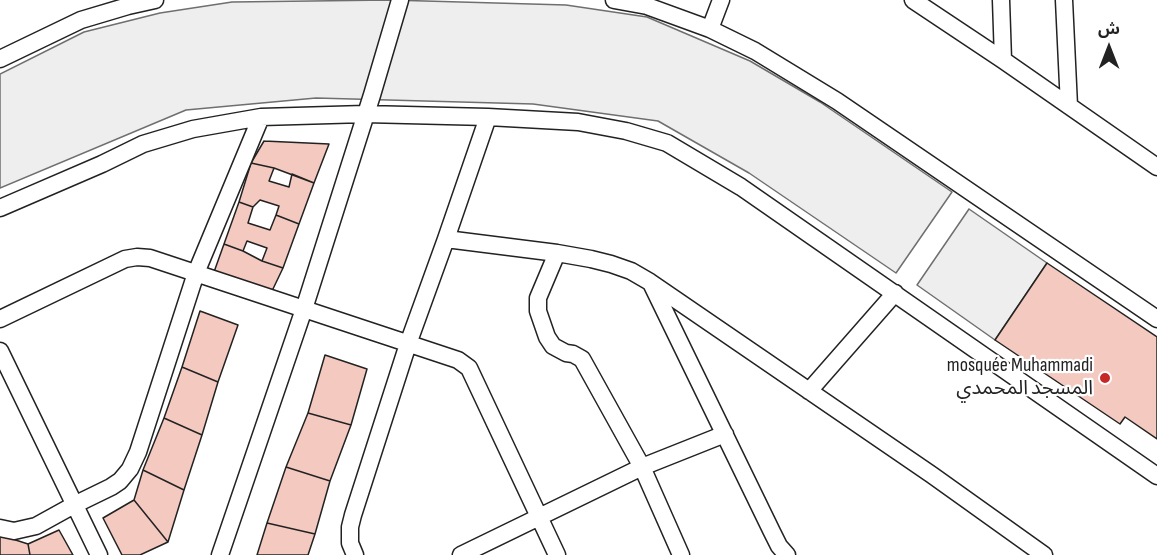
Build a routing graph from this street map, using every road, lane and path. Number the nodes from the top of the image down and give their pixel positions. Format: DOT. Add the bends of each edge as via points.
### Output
graph roads {
  1 [pos="155,0"];
  2 [pos="400,0"];
  3 [pos="614,0"];
  4 [pos="721,0"];
  5 [pos="913,0"];
  6 [pos="1001,0"];
  7 [pos="1064,0"];
  8 [pos="710,29"];
  9 [pos="0,59"];
  10 [pos="1003,60"];
  11 [pos="1069,106"];
  12 [pos="365,114"];
  13 [pos="261,117"];
  14 [pos="488,117"];
  15 [pos="1157,167"];
  16 [pos="0,208"];
  17 [pos="446,239"];
  18 [pos="557,253"];
  19 [pos="196,273"];
  20 [pos="650,282"];
  21 [pos="895,293"];
  22 [pos="304,309"];
  23 [pos="0,319"];
  24 [pos="1157,319"];
  25 [pos="408,344"];
  26 [pos="0,351"];
  27 [pos="809,391"];
  28 [pos="725,434"];
  29 [pos="642,467"];
  30 [pos="1157,476"];
  31 [pos="74,505"];
  32 [pos="540,518"];
  33 [pos="0,528"];
  34 [pos="99,555"];
  35 [pos="220,555"];
  36 [pos="355,555"];
  37 [pos="461,555"];
  38 [pos="557,555"];
  39 [pos="681,555"];
  40 [pos="788,555"];
  41 [pos="1044,555"];
  1 -- 9 [label="street" via="81,20"];
  2 -- 12 [label="street"];
  3 -- 8 [label="street" via="647,6"];
  4 -- 8 [label="street"];
  5 -- 10 [label="street"];
  6 -- 10 [label="street"];
  7 -- 11 [label="street"];
  8 -- 24 [label="street" via="755,51 837,101"];
  10 -- 11 [label="street"];
  11 -- 15 [label="street"];
  12 -- 13 [label="street"];
  12 -- 14 [label="street"];
  12 -- 22 [label="street"];
  13 -- 16 [label="street" via="193,129 143,144"];
  13 -- 19 [label="street"];
  14 -- 17 [label="street"];
  14 -- 21 [label="street" via="578,122 667,142 741,187"];
  17 -- 18 [label="street"];
  17 -- 25 [label="street"];
  18 -- 20 [label="street" via="611,264"];
  18 -- 29 [label="street" via="538,298 538,312 547,337 553,346 582,359"];
  19 -- 22 [label="street"];
  19 -- 23 [label="street" via="150,258 125,258"];
  19 -- 31 [label="street" via="130,469 111,487"];
  20 -- 27 [label="street"];
  20 -- 28 [label="street"];
  21 -- 27 [label="street"];
  21 -- 30 [label="street"];
  22 -- 25 [label="street"];
  22 -- 35 [label="street"];
  25 -- 32 [label="street" via="458,360 469,368"];
  25 -- 36 [label="street" via="353,514 350,543"];
  26 -- 31 [label="street"];
  27 -- 41 [label="street"];
  28 -- 29 [label="street"];
  28 -- 40 [label="street" via="779,546"];
  29 -- 32 [label="street"];
  29 -- 39 [label="street"];
  31 -- 33 [label="street" via="25,530"];
  31 -- 34 [label="street"];
  32 -- 37 [label="street"];
  32 -- 38 [label="street"];
}
